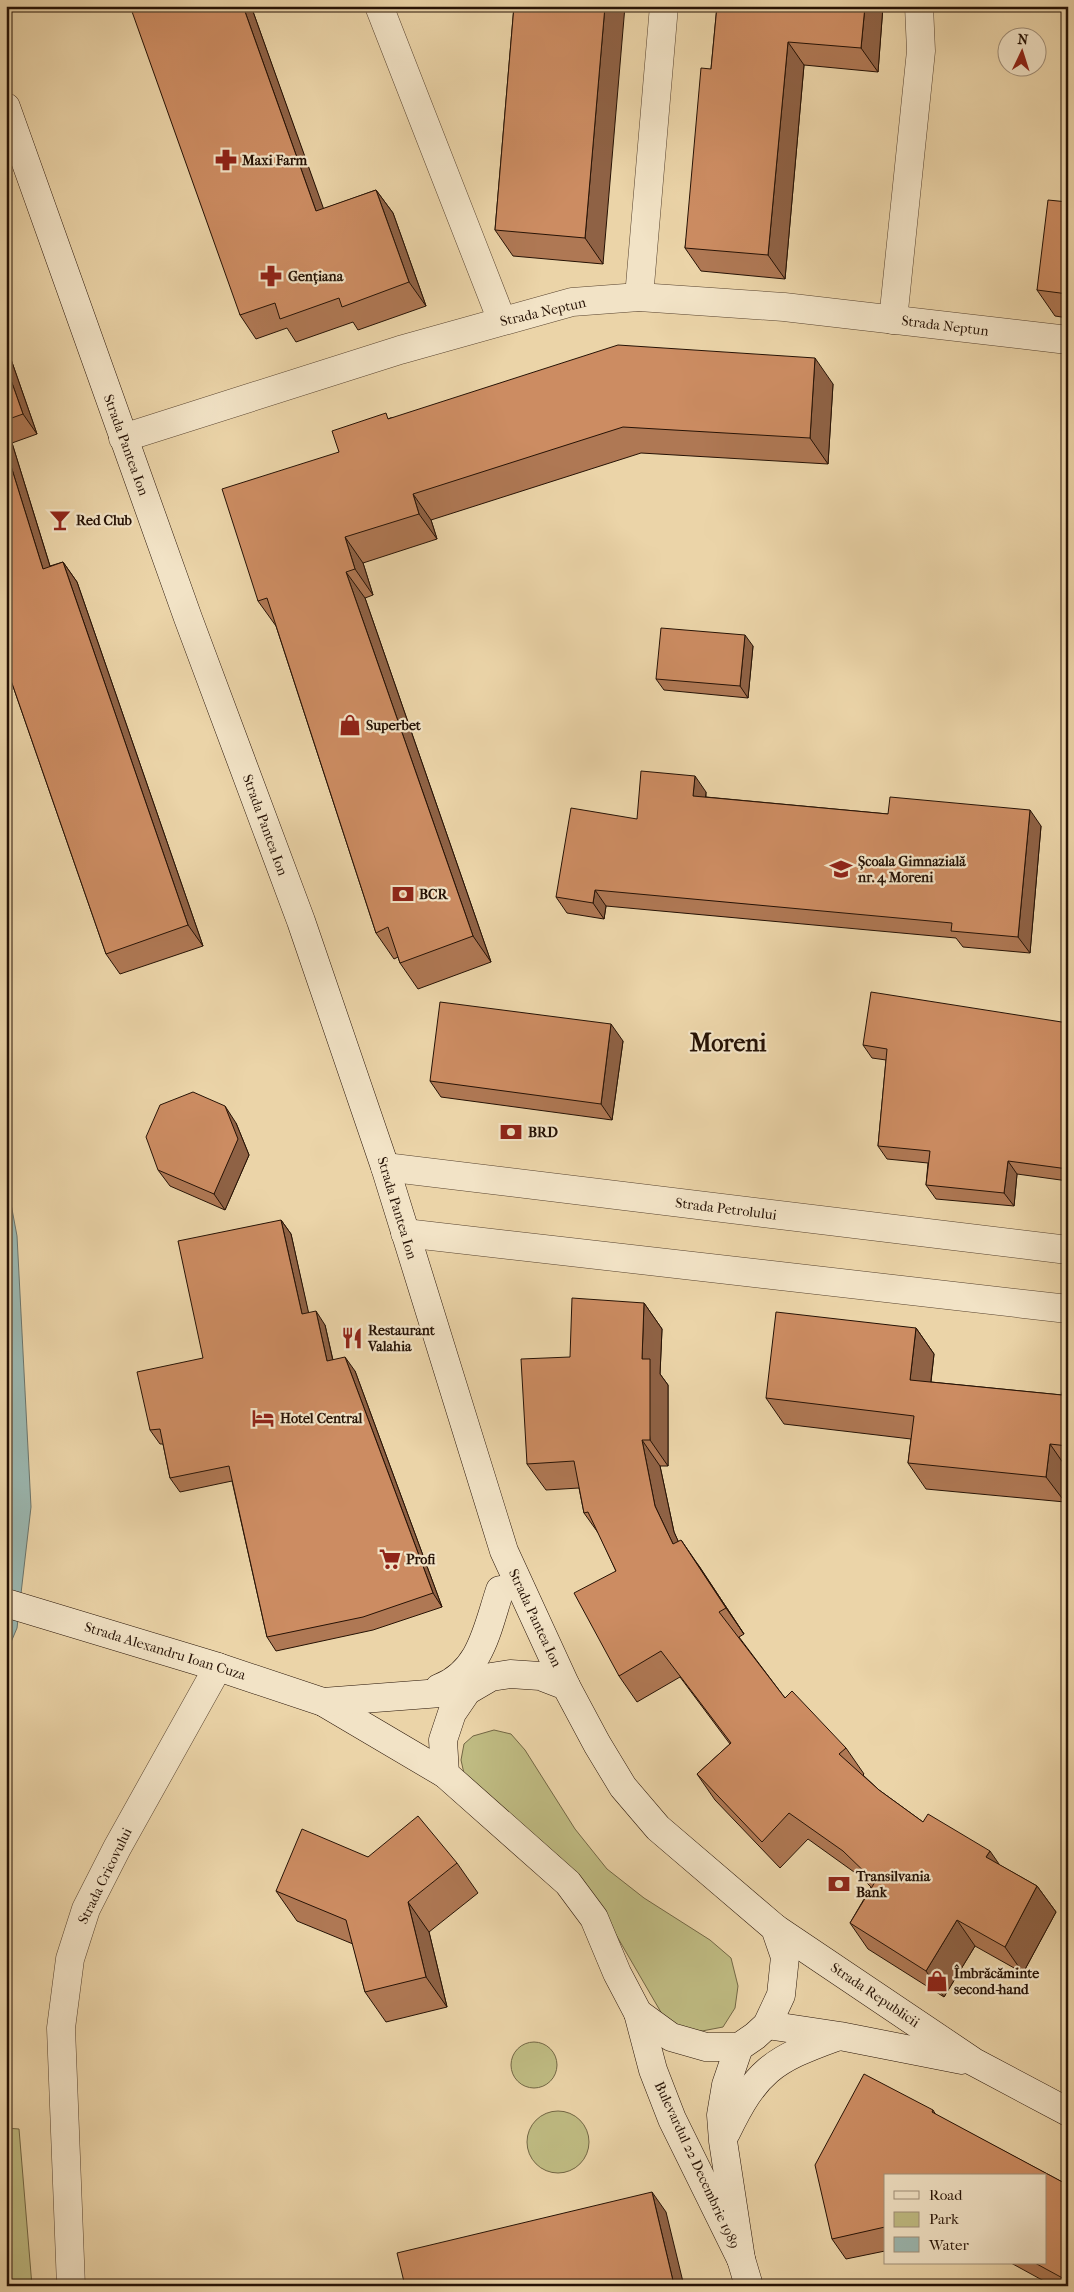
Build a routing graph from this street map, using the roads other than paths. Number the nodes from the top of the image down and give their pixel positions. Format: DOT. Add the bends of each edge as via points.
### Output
graph roads {
  1 [pos="379,6"];
  2 [pos="664,6"];
  3 [pos="919,6"];
  4 [pos="6,107"];
  5 [pos="639,297"];
  6 [pos="893,320"];
  7 [pos="502,321"];
  8 [pos="1068,340"];
  9 [pos="123,438"];
  10 [pos="385,1167"];
  11 [pos="405,1233"];
  12 [pos="1068,1250"];
  13 [pos="1068,1308"];
  14 [pos="504,1551"];
  15 [pos="500,1590"];
  16 [pos="6,1603"];
  17 [pos="218,1667"];
  18 [pos="491,1677"];
  19 [pos="566,1686"];
  20 [pos="467,1691"];
  21 [pos="423,1694"];
  22 [pos="323,1702"];
  23 [pos="445,1774"];
  24 [pos="775,1928"];
  25 [pos="638,2013"];
  26 [pos="767,2025"];
  27 [pos="840,2036"];
  28 [pos="739,2047"];
  29 [pos="974,2062"];
  30 [pos="1068,2112"];
  31 [pos="722,2141"];
  32 [pos="741,2259"];
  33 [pos="71,2286"];
  34 [pos="749,2286"];
  1 -- 7 [label="main road"];
  2 -- 5 [label="main road"];
  3 -- 6 [label="main road" via="921,51"];
  4 -- 9 [label="main road, Strada Pantea Ion"];
  5 -- 6 [label="main road, Strada Neptun" via="784,307"];
  5 -- 7 [label="main road, Strada Neptun" via="572,302"];
  6 -- 8 [label="main road, Strada Neptun"];
  7 -- 9 [label="main road, Strada Neptun"];
  9 -- 10 [label="main road, Strada Pantea Ion" via="301,921"];
  10 -- 11 [label="main road, Strada Pantea Ion"];
  10 -- 12 [label="main road, Strada Petrolului"];
  11 -- 13 [label="main road"];
  11 -- 14 [label="main road, Strada Pantea Ion"];
  14 -- 15 [label="main road, Strada Pantea Ion"];
  14 -- 19 [label="main road, Strada Pantea Ion"];
  15 -- 18 [label="main road, Strada Pantea Ion"];
  15 -- 21 [label="main road" via="475,1660 461,1676"];
  16 -- 17 [label="main road, Strada Alexandru Ioan Cuza"];
  17 -- 22 [label="main road, Strada Alexandru Ioan Cuza"];
  17 -- 33 [label="main road, Strada Cricovului" via="112,1857 86,1909 70,1959 61,2028"];
  18 -- 19 [label="main road" via="510,1674 540,1676"];
  18 -- 20 [label="main road"];
  19 -- 24 [label="main road, Strada Pantea Ion" via="623,1786 658,1828"];
  20 -- 21 [label="main road, Strada Alexandru Ioan Cuza"];
  20 -- 23 [label="main road" via="452,1714 443,1740"];
  21 -- 22 [label="main road, Strada Alexandru Ioan Cuza"];
  22 -- 23 [label="main road, Strada Alexandru Ioan Cuza"];
  23 -- 25 [label="main road, Strada Alexandru Ioan Cuza" via="568,1883 594,1918"];
  24 -- 26 [label="main road" via="785,1957 780,1994"];
  24 -- 29 [label="main road, Strada Republicii"];
  25 -- 28 [label="main road" via="671,2037 706,2047"];
  25 -- 32 [label="main road, Bulevardul 22 Decembrie 1989" via="653,2070 672,2119"];
  26 -- 27 [label="main road, Strada Republicii"];
  26 -- 28 [label="main road"];
  27 -- 29 [label="main road, Strada Republicii"];
  27 -- 31 [label="main road" via="802,2050 762,2075 742,2101"];
  28 -- 31 [label="main road, Bulevardul 22 Decembrie 1989" via="724,2095"];
  29 -- 30 [label="main road, Strada Republicii"];
  31 -- 32 [label="main road, Bulevardul 22 Decembrie 1989"];
  32 -- 34 [label="main road, Bulevardul 22 Decembrie 1989"];
}
